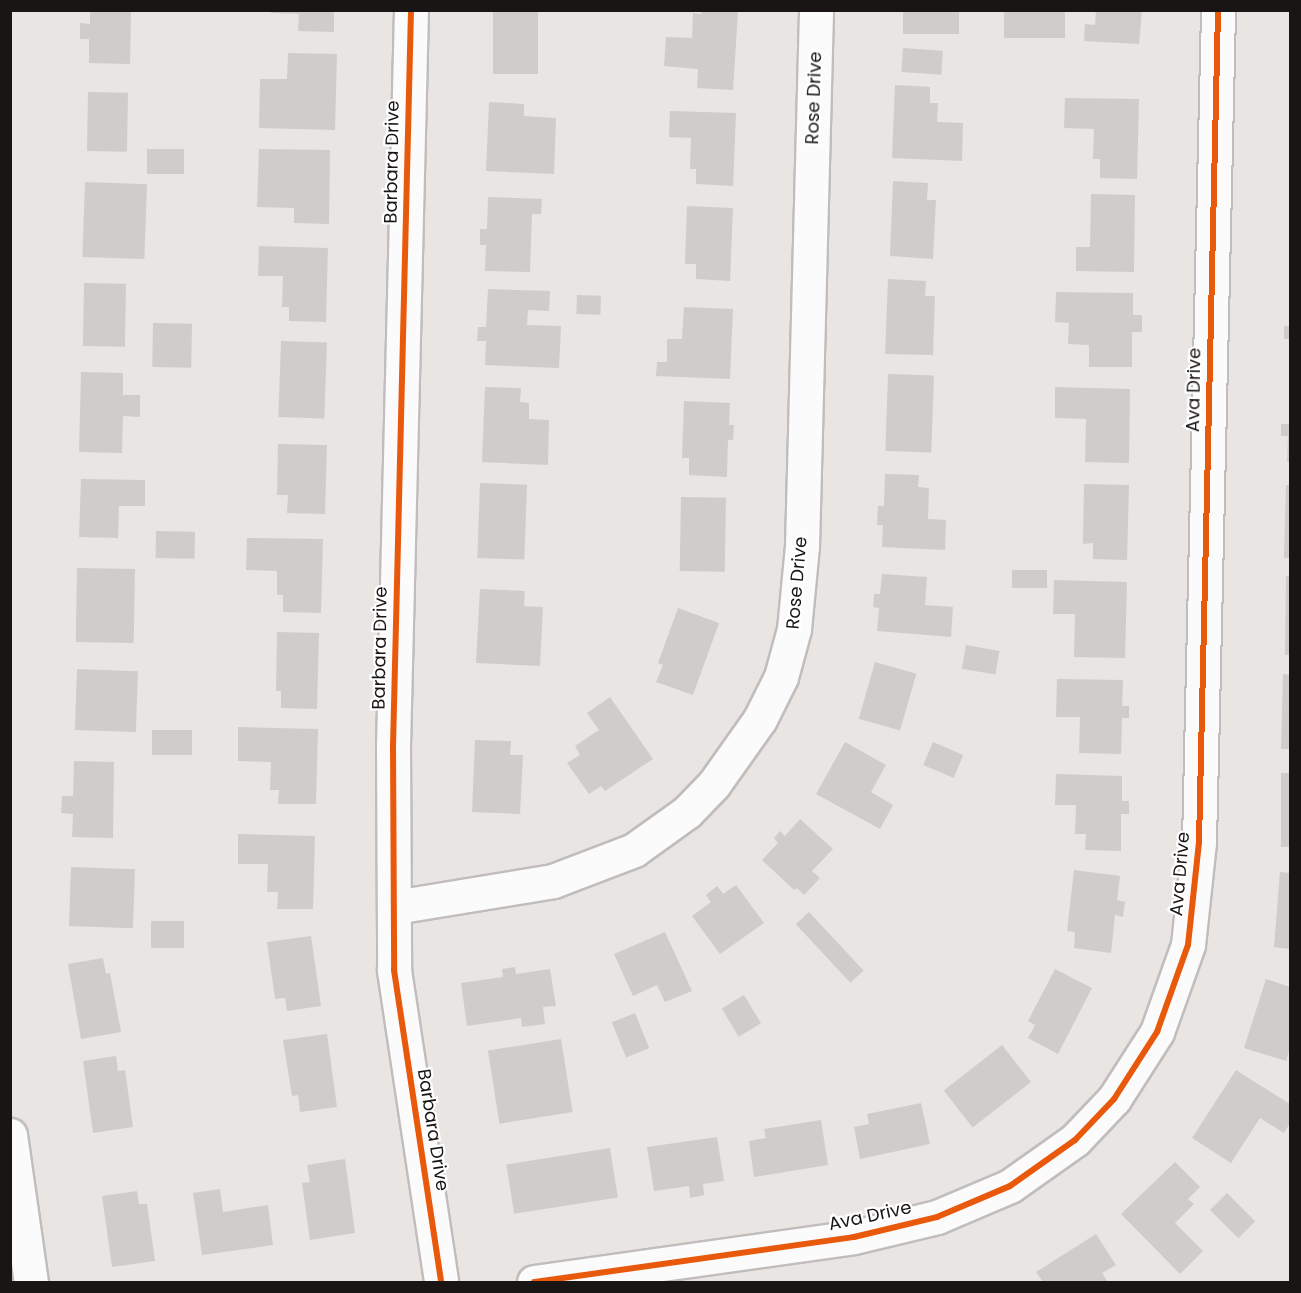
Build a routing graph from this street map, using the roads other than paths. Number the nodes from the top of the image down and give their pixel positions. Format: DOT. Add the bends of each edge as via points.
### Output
graph roads {
  1 [pos="411,10"];
  2 [pos="816,10"];
  3 [pos="1218,10"];
  4 [pos="395,907"];
  5 [pos="10,1136"];
  6 [pos="31,1282"];
  7 [pos="441,1282"];
  8 [pos="534,1282"];
  1 -- 4 [label="street, Barbara Drive" via="393,744"];
  2 -- 4 [label="street, Rose Drive" via="802,546 794,629 781,676 760,719 714,784 687,812 634,850 553,882"];
  3 -- 8 [label="street, Ava Drive" via="1199,842 1188,945 1157,1032 1114,1099 1075,1140 1010,1186 937,1217 854,1237"];
  4 -- 7 [label="street, Barbara Drive" via="394,970"];
  5 -- 6 [label="street"];
}
